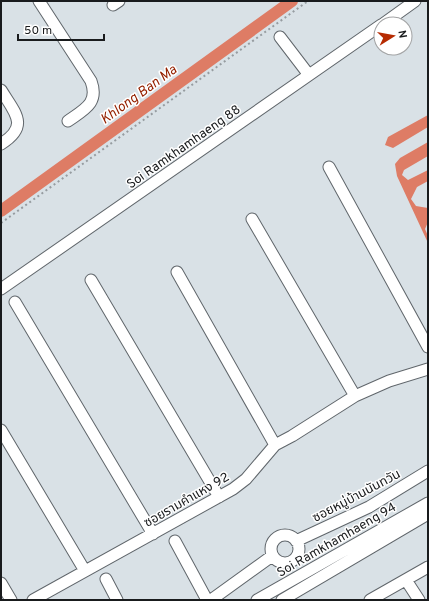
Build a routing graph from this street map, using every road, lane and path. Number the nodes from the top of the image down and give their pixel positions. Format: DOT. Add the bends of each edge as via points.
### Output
graph roads {
  1 [pos="39,1"];
  2 [pos="308,1"];
  3 [pos="415,1"];
  4 [pos="394,16"];
  5 [pos="373,31"];
  6 [pos="280,37"];
  7 [pos="309,76"];
  8 [pos="1,90"];
  9 [pos="68,121"];
  10 [pos="1,144"];
  11 [pos="329,167"];
  12 [pos="252,219"];
  13 [pos="1,223"];
  14 [pos="178,272"];
  15 [pos="91,280"];
  16 [pos="1,289"];
  17 [pos="15,302"];
  18 [pos="428,347"];
  19 [pos="428,369"];
  20 [pos="355,396"];
  21 [pos="1,430"];
  22 [pos="275,445"];
  23 [pos="428,471"];
  24 [pos="219,497"];
  25 [pos="428,502"];
  26 [pos="428,514"];
  27 [pos="153,534"];
  28 [pos="175,541"];
  29 [pos="296,541"];
  30 [pos="272,556"];
  31 [pos="428,567"];
  32 [pos="85,571"];
  33 [pos="106,579"];
  34 [pos="406,580"];
  35 [pos="1,583"];
  36 [pos="11,600"];
  37 [pos="33,600"];
  38 [pos="117,600"];
  39 [pos="207,600"];
  40 [pos="211,600"];
  41 [pos="257,600"];
  42 [pos="282,600"];
  43 [pos="370,600"];
  44 [pos="419,600"];
  1 -- 9 [label="street" via="94,91 91,102"];
  2 -- 13 [label="path"];
  3 -- 4 [label="street, Soi Ramkhamhaeng 88"];
  5 -- 7 [label="street, Soi Ramkhamhaeng 88"];
  6 -- 7 [label="street"];
  7 -- 16 [label="street, Soi Ramkhamhaeng 88"];
  8 -- 10 [label="street" via="17,116 18,125 15,133"];
  11 -- 18 [label="street"];
  12 -- 20 [label="street"];
  14 -- 22 [label="street"];
  15 -- 24 [label="street"];
  17 -- 27 [label="street"];
  19 -- 20 [label="street, ซอยรามคําแหง 92" via="389,381"];
  20 -- 22 [label="street, ซอยรามคําแหง 92"];
  21 -- 32 [label="street"];
  22 -- 24 [label="street, ซอยรามคําแหง 92" via="246,479"];
  23 -- 29 [label="street, ซอยหมู่บ้านนันทวัน" via="369,507"];
  24 -- 27 [label="street, ซอยรามคําแหง 92"];
  25 -- 41 [label="street, Soi Ramkhamhaeng 94"];
  26 -- 42 [label="street, Soi Ramkhamhaeng 94"];
  27 -- 32 [label="street, ซอยรามคําแหง 92"];
  28 -- 39 [label="street"];
  29 -- 30 [label="street" via="288,535 277,537 271,546"];
  29 -- 30 [label="street" via="298,552 292,561 282,562"];
  30 -- 40 [label="street"];
  31 -- 34 [label="street"];
  32 -- 37 [label="street, ซอยรามคําแหง 92"];
  33 -- 38 [label="street"];
  34 -- 43 [label="street"];
  34 -- 44 [label="street"];
  35 -- 36 [label="street"];
}
